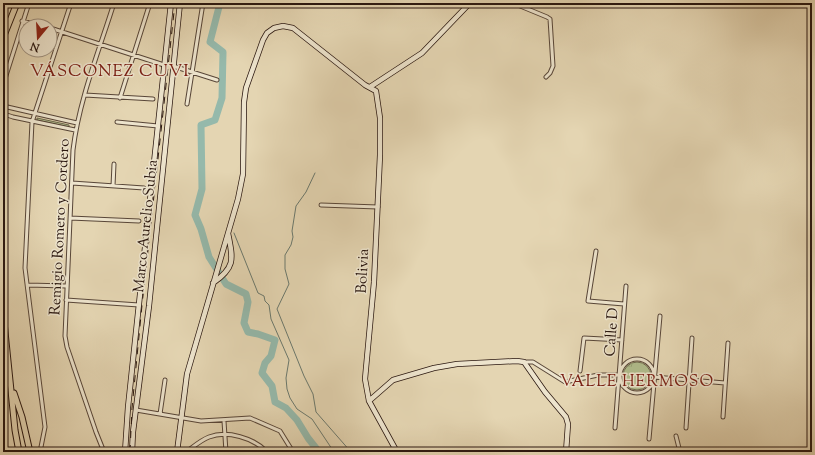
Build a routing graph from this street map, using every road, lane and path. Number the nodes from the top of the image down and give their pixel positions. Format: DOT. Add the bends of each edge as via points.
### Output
graph roads {
  1 [pos="17,3"];
  2 [pos="29,3"];
  3 [pos="71,3"];
  4 [pos="114,3"];
  5 [pos="150,3"];
  6 [pos="171,3"];
  7 [pos="180,3"];
  8 [pos="203,3"];
  9 [pos="470,3"];
  10 [pos="513,3"];
  11 [pos="23,18"];
  12 [pos="58,31"];
  13 [pos="62,32"];
  14 [pos="18,34"];
  15 [pos="3,38"];
  16 [pos="101,44"];
  17 [pos="134,55"];
  18 [pos="164,65"];
  19 [pos="173,66"];
  20 [pos="192,73"];
  21 [pos="546,76"];
  22 [pos="216,80"];
  23 [pos="3,85"];
  24 [pos="370,87"];
  25 [pos="85,95"];
  26 [pos="120,98"];
  27 [pos="153,99"];
  28 [pos="187,104"];
  29 [pos="3,106"];
  30 [pos="3,112"];
  31 [pos="34,114"];
  32 [pos="32,122"];
  33 [pos="117,122"];
  34 [pos="77,123"];
  35 [pos="158,126"];
  36 [pos="75,130"];
  37 [pos="114,164"];
  38 [pos="72,183"];
  39 [pos="113,186"];
  40 [pos="144,188"];
  41 [pos="321,205"];
  42 [pos="378,207"];
  43 [pos="70,218"];
  44 [pos="139,221"];
  45 [pos="228,232"];
  46 [pos="596,251"];
  47 [pos="213,283"];
  48 [pos="28,285"];
  49 [pos="66,286"];
  50 [pos="626,286"];
  51 [pos="66,300"];
  52 [pos="624,304"];
  53 [pos="139,305"];
  54 [pos="3,312"];
  55 [pos="660,316"];
  56 [pos="692,338"];
  57 [pos="622,340"];
  58 [pos="728,343"];
  59 [pos="524,362"];
  60 [pos="580,371"];
  61 [pos="620,375"];
  62 [pos="654,377"];
  63 [pos="165,380"];
  64 [pos="689,380"];
  65 [pos="726,383"];
  66 [pos="11,386"];
  67 [pos="369,401"];
  68 [pos="136,410"];
  69 [pos="160,414"];
  70 [pos="724,417"];
  71 [pos="182,419"];
  72 [pos="224,421"];
  73 [pos="615,428"];
  74 [pos="686,428"];
  75 [pos="226,435"];
  76 [pos="676,436"];
  77 [pos="649,439"];
  78 [pos="19,452"];
  79 [pos="30,452"];
  80 [pos="40,452"];
  81 [pos="104,452"];
  82 [pos="125,452"];
  83 [pos="132,452"];
  84 [pos="177,452"];
  85 [pos="186,452"];
  86 [pos="226,452"];
  87 [pos="267,452"];
  88 [pos="293,452"];
  89 [pos="396,452"];
  90 [pos="566,452"];
  91 [pos="680,452"];
  1 -- 15 [label="main road"];
  2 -- 11 [label="street"];
  3 -- 13 [label="street"];
  4 -- 16 [label="street, Remigio Romero y Cordero"];
  5 -- 17 [label="street"];
  6 -- 18 [label="street, Marco Aurelio Subia"];
  7 -- 19 [label="street, Marco Aurelio Subia"];
  8 -- 20 [label="street"];
  9 -- 24 [label="street" via="422,53"];
  10 -- 21 [label="street" via="550,19 553,66"];
  12 -- 13 [label="street"];
  13 -- 16 [label="street"];
  13 -- 31 [label="street"];
  14 -- 23 [label="street"];
  16 -- 17 [label="street"];
  16 -- 25 [label="street, Remigio Romero y Cordero"];
  17 -- 18 [label="street"];
  17 -- 26 [label="street"];
  18 -- 35 [label="street, Marco Aurelio Subia"];
  19 -- 20 [label="street"];
  19 -- 68 [label="street, Marco Aurelio Subia"];
  20 -- 22 [label="street"];
  20 -- 28 [label="street"];
  24 -- 42 [label="street, Bolivia" via="376,91 378,97 380,118"];
  24 -- 45 [label="street" via="293,28 283,26 267,33 246,88 243,174"];
  25 -- 26 [label="street"];
  25 -- 34 [label="street, Remigio Romero y Cordero"];
  26 -- 27 [label="street"];
  29 -- 31 [label="street"];
  30 -- 32 [label="street" via="8,116"];
  31 -- 32 [label="street"];
  31 -- 34 [label="street"];
  32 -- 36 [label="street"];
  32 -- 48 [label="street" via="25,268"];
  33 -- 35 [label="street"];
  34 -- 36 [label="street, Remigio Romero y Cordero"];
  35 -- 53 [label="street, Marco Aurelio Subia"];
  36 -- 38 [label="street, Remigio Romero y Cordero"];
  37 -- 39 [label="street"];
  38 -- 39 [label="street"];
  38 -- 43 [label="street, Remigio Romero y Cordero"];
  39 -- 40 [label="street"];
  41 -- 42 [label="street"];
  42 -- 67 [label="street, Bolivia" via="365,379"];
  43 -- 44 [label="street"];
  43 -- 49 [label="street, Remigio Romero y Cordero"];
  45 -- 47 [label="street"];
  45 -- 47 [label="street" via="232,259 228,270"];
  46 -- 52 [label="street" via="588,301"];
  47 -- 71 [label="street" via="187,374"];
  48 -- 49 [label="street"];
  48 -- 80 [label="street" via="45,427"];
  49 -- 51 [label="street, Remigio Romero y Cordero"];
  50 -- 52 [label="street, Calle D"];
  51 -- 53 [label="street"];
  51 -- 81 [label="street, Remigio Romero y Cordero" via="67,347"];
  52 -- 57 [label="street, Calle D"];
  53 -- 82 [label="street, Marco Aurelio Subia"];
  54 -- 66 [label="main road"];
  55 -- 62 [label="street"];
  56 -- 64 [label="street"];
  57 -- 60 [label="street" via="584,338"];
  57 -- 61 [label="street, Calle D"];
  58 -- 65 [label="street"];
  59 -- 61 [label="street" via="533,362 565,382 598,375"];
  59 -- 67 [label="street" via="457,364 434,368 393,380"];
  59 -- 90 [label="street" via="566,417"];
  61 -- 62 [label="street" via="622,384 633,392 643,392 651,386"];
  61 -- 62 [label="street" via="626,362 636,358 649,364"];
  61 -- 73 [label="street, Calle D"];
  62 -- 64 [label="street"];
  62 -- 77 [label="street"];
  63 -- 69 [label="street"];
  64 -- 65 [label="street"];
  64 -- 74 [label="street"];
  65 -- 70 [label="street"];
  66 -- 78 [label="main road"];
  66 -- 79 [label="main road"];
  67 -- 89 [label="street, Bolivia"];
  68 -- 69 [label="street"];
  68 -- 83 [label="street, Marco Aurelio Subia"];
  69 -- 71 [label="street"];
  71 -- 72 [label="street" via="202,422"];
  71 -- 84 [label="street"];
  72 -- 75 [label="street"];
  72 -- 88 [label="street" via="250,418 278,430"];
  75 -- 85 [label="street" via="210,436"];
  75 -- 86 [label="street"];
  75 -- 87 [label="street" via="240,436 255,442"];
  76 -- 91 [label="street"];
}
